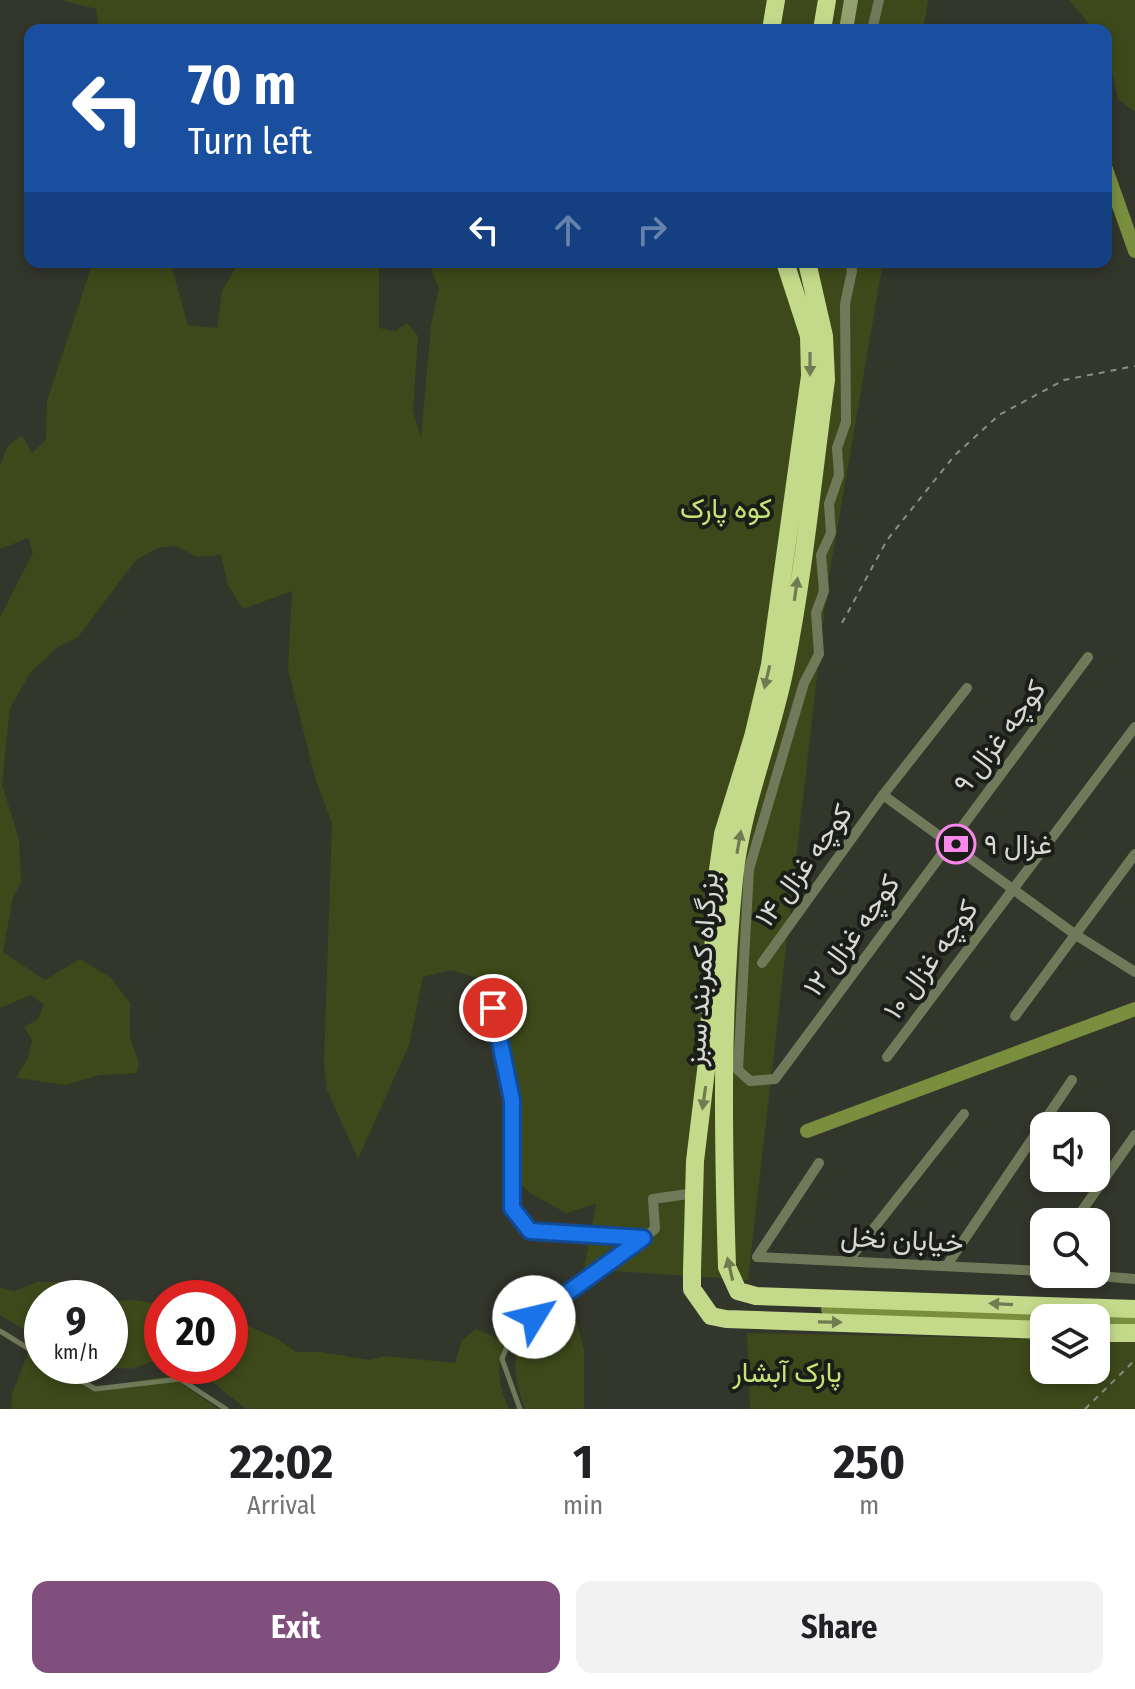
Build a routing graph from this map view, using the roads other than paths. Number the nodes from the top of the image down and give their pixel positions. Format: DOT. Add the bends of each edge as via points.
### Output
graph roads {
  1 [pos="776,0"];
  2 [pos="827,0"];
  3 [pos="851,0"];
  4 [pos="879,0"];
  5 [pos="772,24"];
  6 [pos="823,24"];
  7 [pos="847,24"];
  8 [pos="873,24"];
  9 [pos="787,268"];
  10 [pos="811,268"];
  11 [pos="851,268"];
  12 [pos="1088,657"];
  13 [pos="967,688"];
  14 [pos="1135,727"];
  15 [pos="883,795"];
  16 [pos="948,843"];
  17 [pos="1135,854"];
  18 [pos="1012,889"];
  19 [pos="1076,935"];
  20 [pos="762,963"];
  21 [pos="1135,972"];
  22 [pos="493,1008"];
  23 [pos="1015,1016"];
  24 [pos="887,1057"];
  25 [pos="1072,1080"];
  26 [pos="964,1114"];
  27 [pos="1135,1135"];
  28 [pos="695,1161"];
  29 [pos="819,1163"];
  30 [pos="726,1164"];
  31 [pos="695,1193"];
  32 [pos="1084,1208"];
  33 [pos="643,1238"];
  34 [pos="848,1261"];
  35 [pos="947,1265"];
  36 [pos="1030,1268"];
  37 [pos="1110,1277"];
  38 [pos="1135,1279"];
  39 [pos="1135,1309"];
  40 [pos="1030,1330"];
  41 [pos="0,1331"];
  42 [pos="1110,1333"];
  43 [pos="1135,1333"];
  44 [pos="24,1346"];
  45 [pos="87,1384"];
  46 [pos="226,1409"];
  47 [pos="520,1409"];
  1 -- 5 [label="highway"];
  2 -- 6 [label="highway"];
  3 -- 7 [label="street"];
  4 -- 8 [label="street"];
  9 -- 28 [label="highway, بزرگراه کمربند سبز, one-way" via="809,336 810,376 770,665 723,834 706,1082"];
  30 -- 10 [label="highway, بزرگراه کمربند سبز, one-way" via="722,1084 739,837 785,667 826,380"];
  11 -- 16 [label="street, کوچه غزال ۱۲" via="845,304 846,422 829,504 831,533 821,555 819,654 804,683 747,885 738,1070 750,1081 775,1079"];
  12 -- 16 [label="street, کوچه غزال ۹"];
  13 -- 15 [label="street, کوچه غزال ۱۴"];
  14 -- 18 [label="street, کوچه غزال ۱۰"];
  15 -- 16 [label="street"];
  15 -- 20 [label="street, کوچه غزال ۱۴"];
  16 -- 18 [label="street"];
  17 -- 19 [label="street"];
  18 -- 19 [label="street"];
  18 -- 24 [label="street, کوچه غزال ۱۰"];
  19 -- 21 [label="street"];
  19 -- 23 [label="street"];
  22 -- 33 [label="street" via="512,1100 512,1208 530,1231"];
  25 -- 35 [label="street"];
  26 -- 34 [label="street"];
  27 -- 32 [label="street"];
  28 -- 30 [label="highway" via="712,1153"];
  28 -- 31 [label="highway, بزرگراه کمربند سبز"];
  29 -- 34 [label="street, خیابان نخل" via="757,1257"];
  39 -- 30 [label="highway, بزرگراه کمربند سبز, one-way" via="756,1296 738,1291 727,1267"];
  31 -- 33 [label="street" via="653,1199 655,1229"];
  31 -- 40 [label="highway, بزرگراه کمربند سبز, one-way" via="692,1289 711,1316"];
  33 -- 47 [label="lane" via="512,1333 502,1359"];
  34 -- 35 [label="street, خیابان نخل"];
  35 -- 36 [label="street, خیابان نخل"];
  37 -- 38 [label="street"];
  41 -- 44 [label="lane"];
  42 -- 43 [label="highway"];
  45 -- 46 [label="lane" via="95,1389 180,1379"];
}
